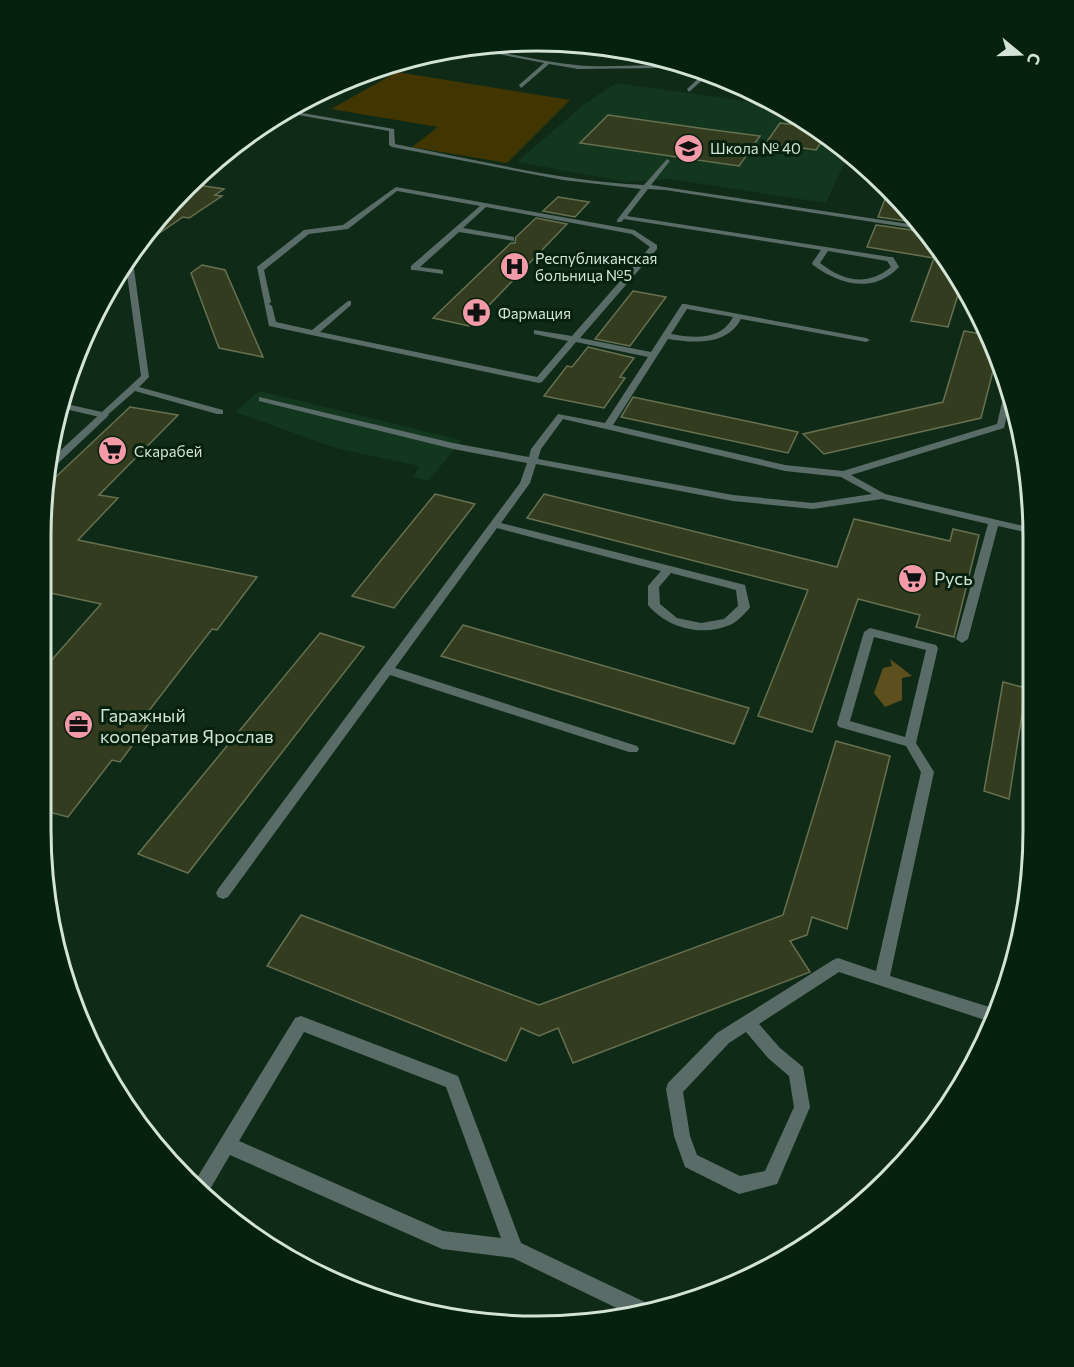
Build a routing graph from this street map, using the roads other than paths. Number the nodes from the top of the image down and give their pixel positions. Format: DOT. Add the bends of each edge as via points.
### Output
graph roads {
  1 [pos="517,52"];
  2 [pos="496,53"];
  3 [pos="519,57"];
  4 [pos="548,62"];
  5 [pos="656,66"];
  6 [pos="700,79"];
  7 [pos="521,86"];
  8 [pos="689,90"];
  9 [pos="298,114"];
  10 [pos="667,161"];
  11 [pos="647,188"];
  12 [pos="485,205"];
  13 [pos="623,217"];
  14 [pos="910,226"];
  15 [pos="613,228"];
  16 [pos="457,229"];
  17 [pos="511,239"];
  18 [pos="826,249"];
  19 [pos="130,271"];
  20 [pos="440,272"];
  21 [pos="348,303"];
  22 [pos="738,316"];
  23 [pos="537,332"];
  24 [pos="314,333"];
  25 [pos="665,336"];
  26 [pos="574,339"];
  27 [pos="866,340"];
  28 [pos="653,355"];
  29 [pos="133,388"];
  30 [pos="262,399"];
  31 [pos="69,407"];
  32 [pos="1005,409"];
  33 [pos="220,412"];
  34 [pos="104,415"];
  35 [pos="607,427"];
  36 [pos="57,459"];
  37 [pos="532,461"];
  38 [pos="843,474"];
  39 [pos="882,496"];
  40 [pos="994,522"];
  41 [pos="494,524"];
  42 [pos="1023,529"];
  43 [pos="669,569"];
  44 [pos="962,639"];
  45 [pos="387,670"];
  46 [pos="910,743"];
  47 [pos="633,748"];
  48 [pos="223,893"];
  49 [pos="882,980"];
  50 [pos="987,1014"];
  51 [pos="748,1023"];
  52 [pos="226,1145"];
  53 [pos="204,1183"];
  54 [pos="514,1249"];
  55 [pos="633,1307"];
  1 -- 3 [label="street"];
  2 -- 3 [label="street"];
  3 -- 4 [label="street"];
  4 -- 5 [label="street" via="593,67"];
  4 -- 7 [label="street"];
  6 -- 8 [label="street"];
  9 -- 11 [label="street" via="392,130 392,145"];
  10 -- 11 [label="street"];
  11 -- 13 [label="street"];
  11 -- 14 [label="street"];
  12 -- 15 [label="street"];
  12 -- 16 [label="street"];
  12 -- 24 [label="street" via="396,189 345,227 307,232 260,269 272,324"];
  13 -- 15 [label="street"];
  13 -- 18 [label="street"];
  15 -- 26 [label="street" via="634,232 654,247"];
  16 -- 17 [label="street"];
  16 -- 20 [label="street" via="414,268"];
  18 -- 18 [label="street" via="890,259 894,267 879,279 852,280 829,274 816,263"];
  19 -- 29 [label="street" via="145,377"];
  21 -- 24 [label="street"];
  22 -- 25 [label="street" via="735,326 716,336 686,340"];
  22 -- 25 [label="street" via="685,306"];
  22 -- 27 [label="street"];
  23 -- 26 [label="street"];
  24 -- 26 [label="street" via="539,380"];
  25 -- 28 [label="street"];
  26 -- 28 [label="street"];
  28 -- 35 [label="street"];
  29 -- 33 [label="street"];
  29 -- 34 [label="street"];
  30 -- 37 [label="street" via="453,446"];
  31 -- 34 [label="street"];
  32 -- 38 [label="street" via="1001,426"];
  34 -- 36 [label="street"];
  35 -- 37 [label="street" via="561,416 536,449"];
  35 -- 38 [label="street" via="785,468"];
  37 -- 39 [label="street" via="767,502 813,506"];
  37 -- 41 [label="street" via="525,483"];
  38 -- 39 [label="street"];
  39 -- 40 [label="street"];
  40 -- 42 [label="street"];
  40 -- 44 [label="street"];
  41 -- 43 [label="street"];
  41 -- 45 [label="street"];
  43 -- 43 [label="street" via="653,586 654,605 673,621 701,627 719,624 728,622 744,607 741,588"];
  45 -- 47 [label="street"];
  45 -- 48 [label="street"];
  46 -- 46 [label="street" via="932,648 870,632 843,724"];
  46 -- 49 [label="street" via="928,772"];
  49 -- 50 [label="street"];
  49 -- 51 [label="street" via="838,965"];
  51 -- 51 [label="street" via="723,1038 674,1089 682,1136 692,1161 739,1185 771,1178 802,1107 797,1072"];
  52 -- 53 [label="street"];
  52 -- 54 [label="street" via="442,1240"];
  52 -- 54 [label="street" via="301,1023 452,1082"];
  54 -- 55 [label="street"];
}
